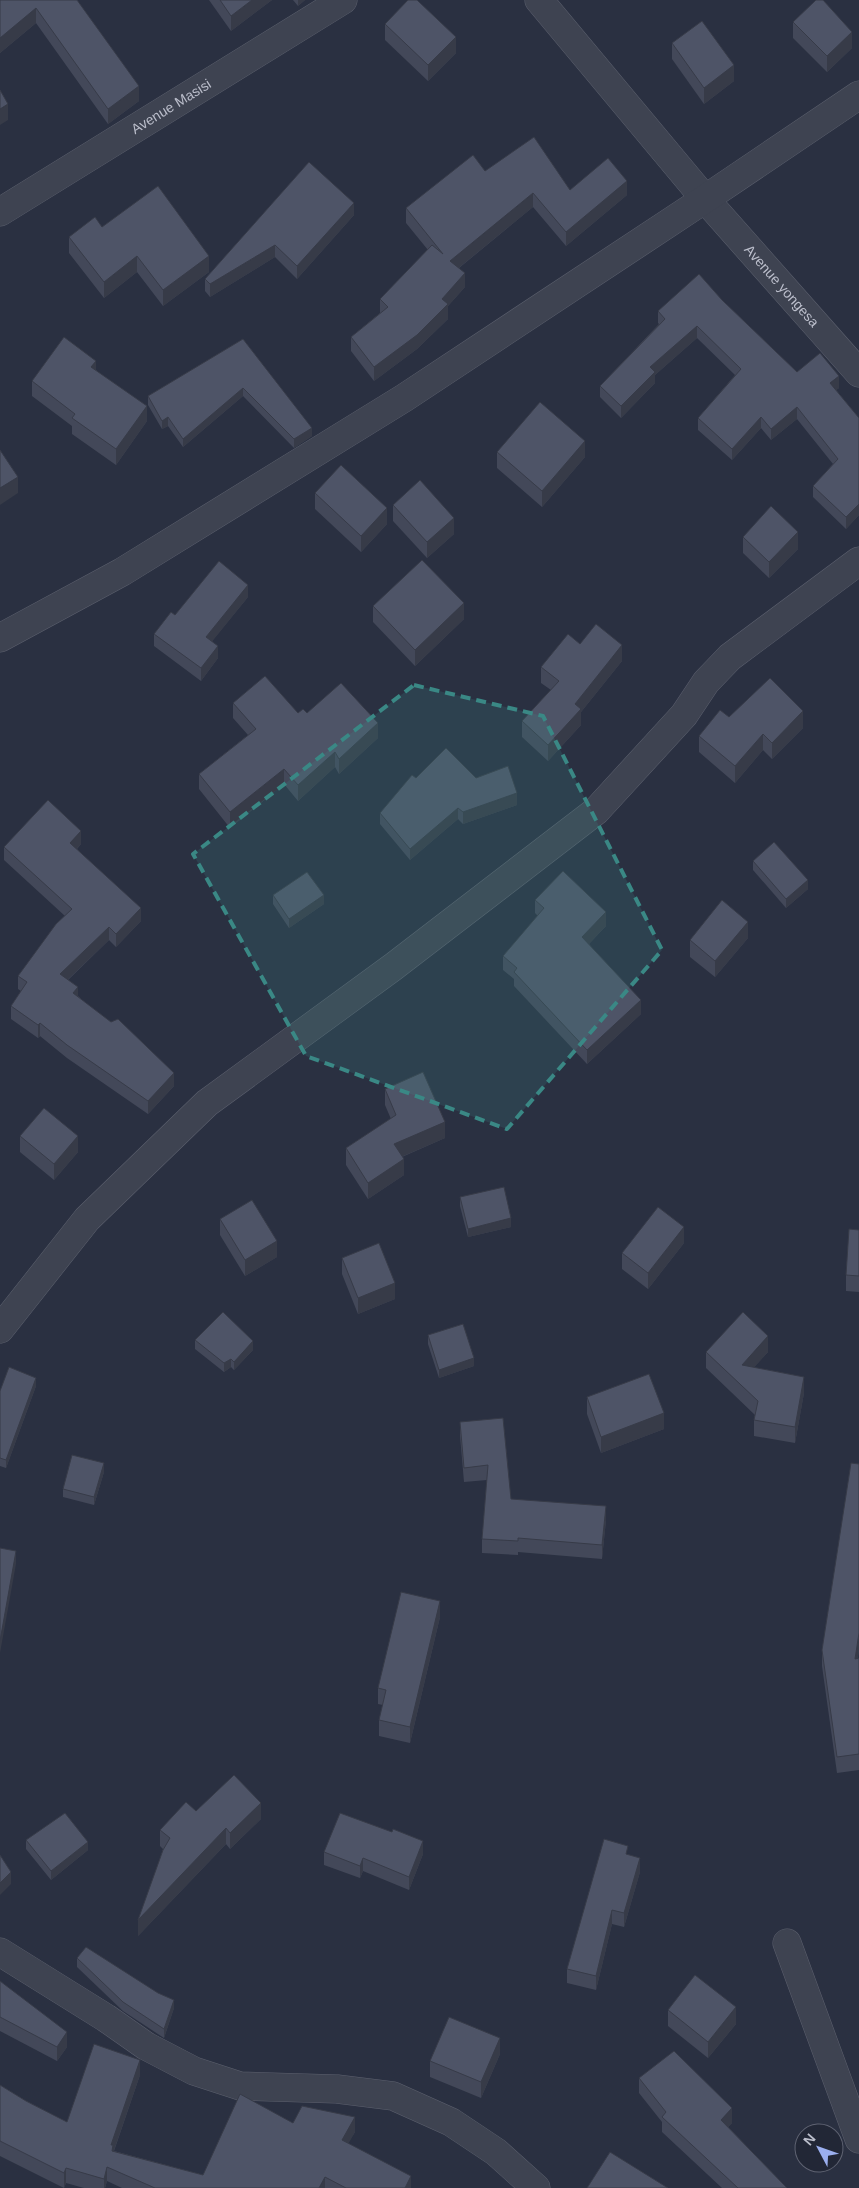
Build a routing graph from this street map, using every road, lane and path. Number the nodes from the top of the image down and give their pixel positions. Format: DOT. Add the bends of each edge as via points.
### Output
graph roads {
  1 [pos="343,0"];
  2 [pos="539,0"];
  3 [pos="859,94"];
  4 [pos="705,199"];
  5 [pos="0,212"];
  6 [pos="859,373"];
  7 [pos="859,561"];
  8 [pos="0,638"];
  9 [pos="0,1329"];
  10 [pos="786,1943"];
  11 [pos="0,1952"];
  12 [pos="859,2139"];
  13 [pos="536,2188"];
  1 -- 5 [label="street, Avenue Masisi"];
  2 -- 4 [label="street, Avenue yongesa"];
  3 -- 4 [label="street"];
  4 -- 6 [label="street, Avenue yongesa"];
  4 -- 8 [label="street" via="404,398 122,572"];
  7 -- 9 [label="street" via="730,657 706,682 684,715 596,811 393,967 207,1103 87,1219"];
  10 -- 12 [label="street"];
  11 -- 13 [label="street" via="146,2046 194,2071 240,2086 337,2089 393,2096 451,2122 496,2152"];
}
